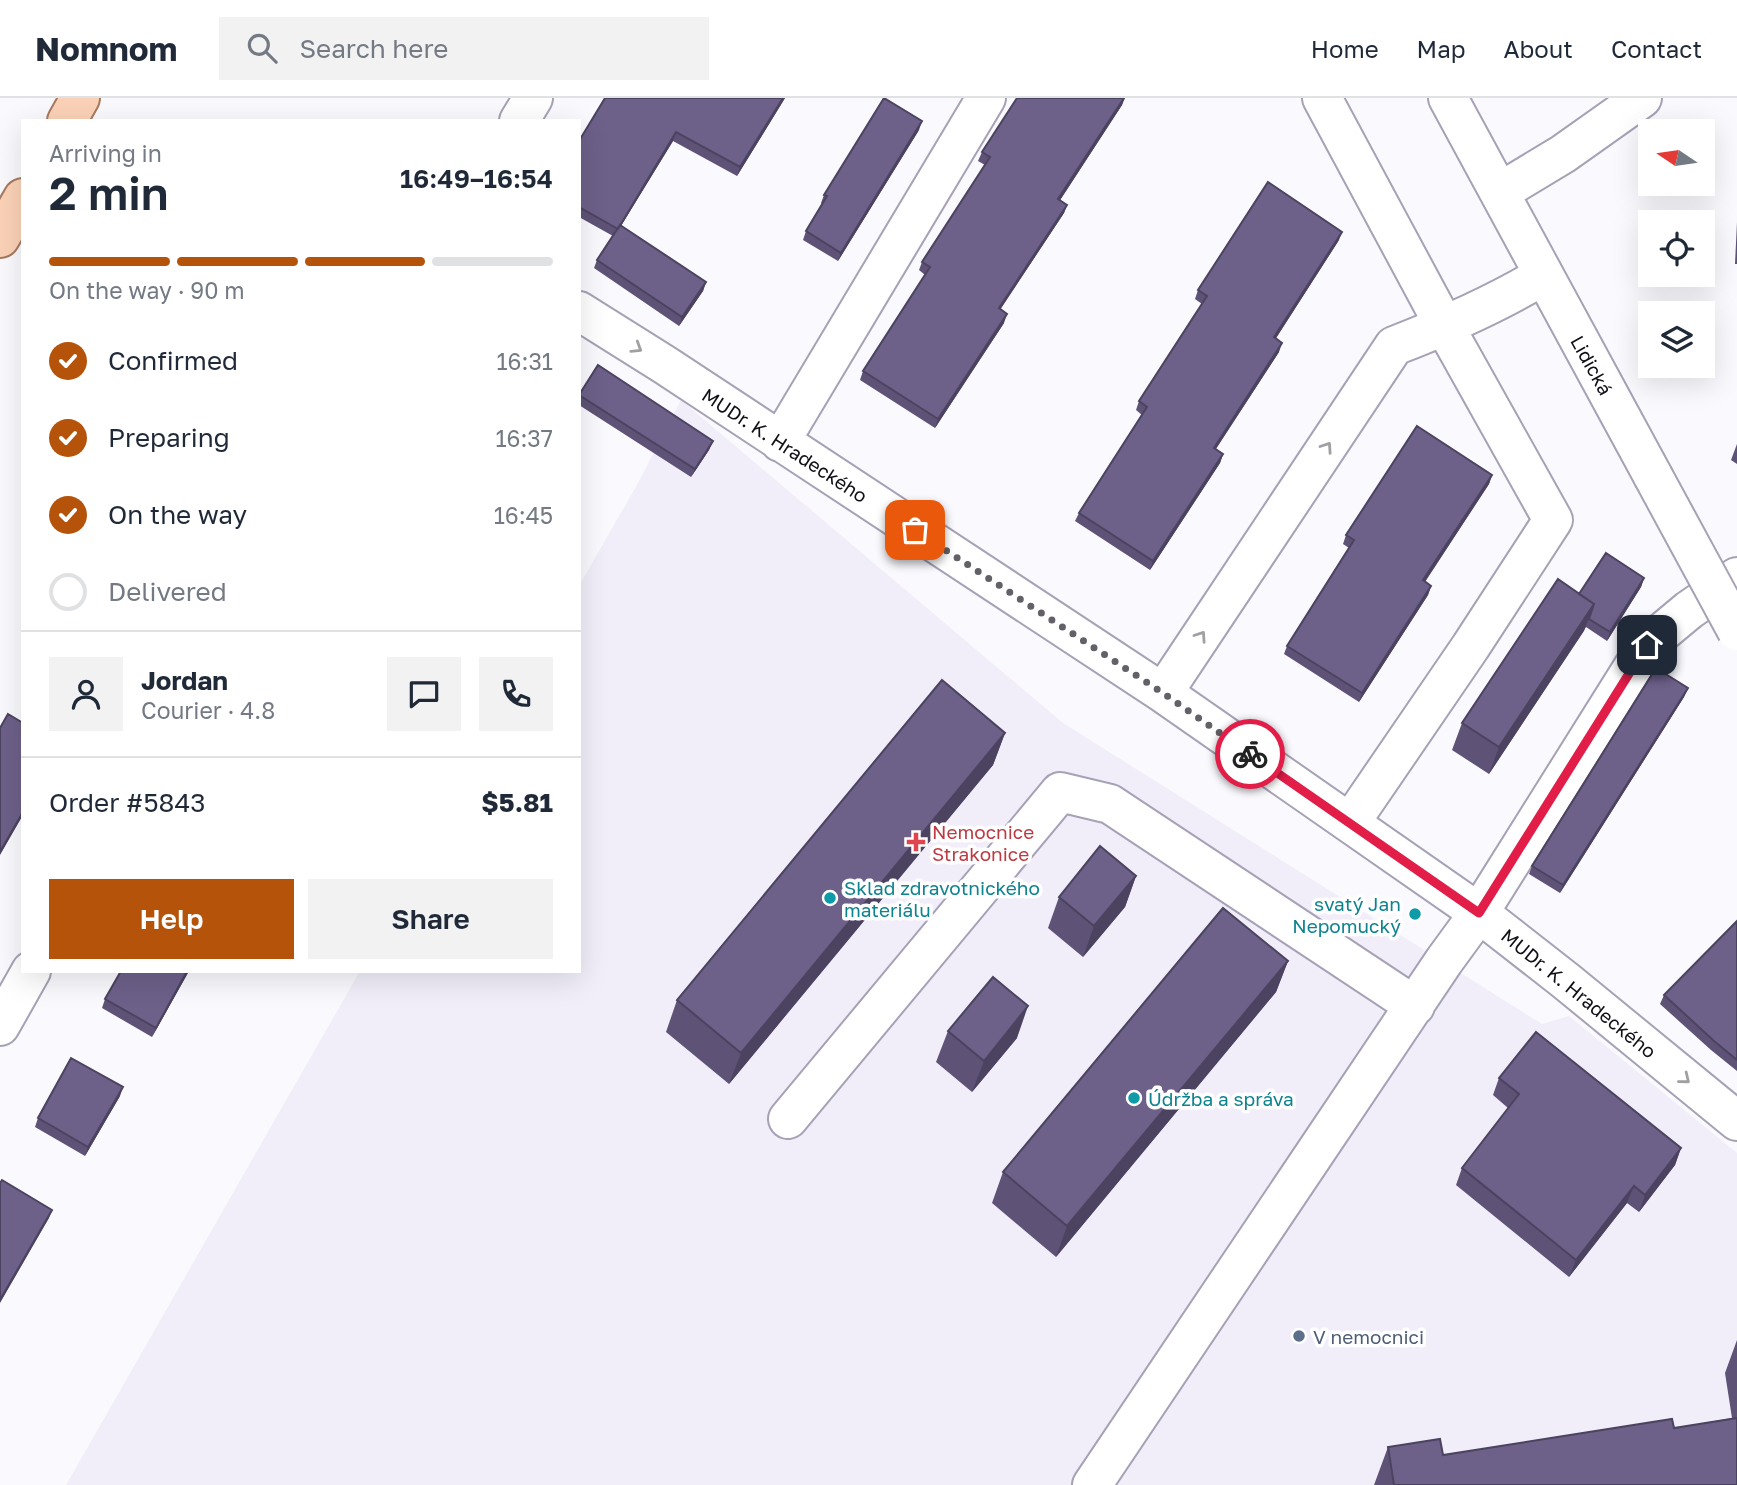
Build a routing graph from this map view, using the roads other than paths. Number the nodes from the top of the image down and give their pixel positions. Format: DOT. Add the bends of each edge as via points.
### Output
graph roads {
  1 [pos="80,98"];
  2 [pos="533,98"];
  3 [pos="986,98"];
  4 [pos="1322,98"];
  5 [pos="1448,98"];
  6 [pos="1642,98"];
  7 [pos="68,119"];
  8 [pos="520,119"];
  9 [pos="1500,192"];
  10 [pos="21,201"];
  11 [pos="0,238"];
  12 [pos="1544,275"];
  13 [pos="581,312"];
  14 [pos="1445,327"];
  15 [pos="780,442"];
  16 [pos="1737,577"];
  17 [pos="1737,631"];
  18 [pos="1163,693"];
  19 [pos="1350,823"];
  20 [pos="1479,913"];
  21 [pos="30,973"];
  22 [pos="1415,1006"];
  23 [pos="0,1026"];
  24 [pos="788,1119"];
  25 [pos="1737,1122"];
  26 [pos="1092,1485"];
  1 -- 7 [label="main road"];
  2 -- 8 [label="street"];
  3 -- 15 [label="street"];
  4 -- 14 [label="street"];
  5 -- 9 [label="street, Lidická"];
  6 -- 9 [label="street"];
  9 -- 12 [label="street, Lidická"];
  10 -- 11 [label="main road"];
  12 -- 14 [label="street"];
  12 -- 17 [label="street, Lidická, bridge"];
  13 -- 15 [label="street, MUDr. K. Hradeckého, one-way"];
  18 -- 14 [label="street, one-way" via="1394,346"];
  14 -- 19 [label="street" via="1553,520"];
  15 -- 18 [label="street, MUDr. K. Hradeckého"];
  16 -- 20 [label="street" via="1647,645"];
  18 -- 19 [label="street, MUDr. K. Hradeckého"];
  19 -- 20 [label="street, MUDr. K. Hradeckého"];
  20 -- 22 [label="street"];
  20 -- 25 [label="street, MUDr. K. Hradeckého, one-way"];
  21 -- 23 [label="street"];
  22 -- 24 [label="street" via="1110,804 1060,792"];
  22 -- 26 [label="street"];
}
